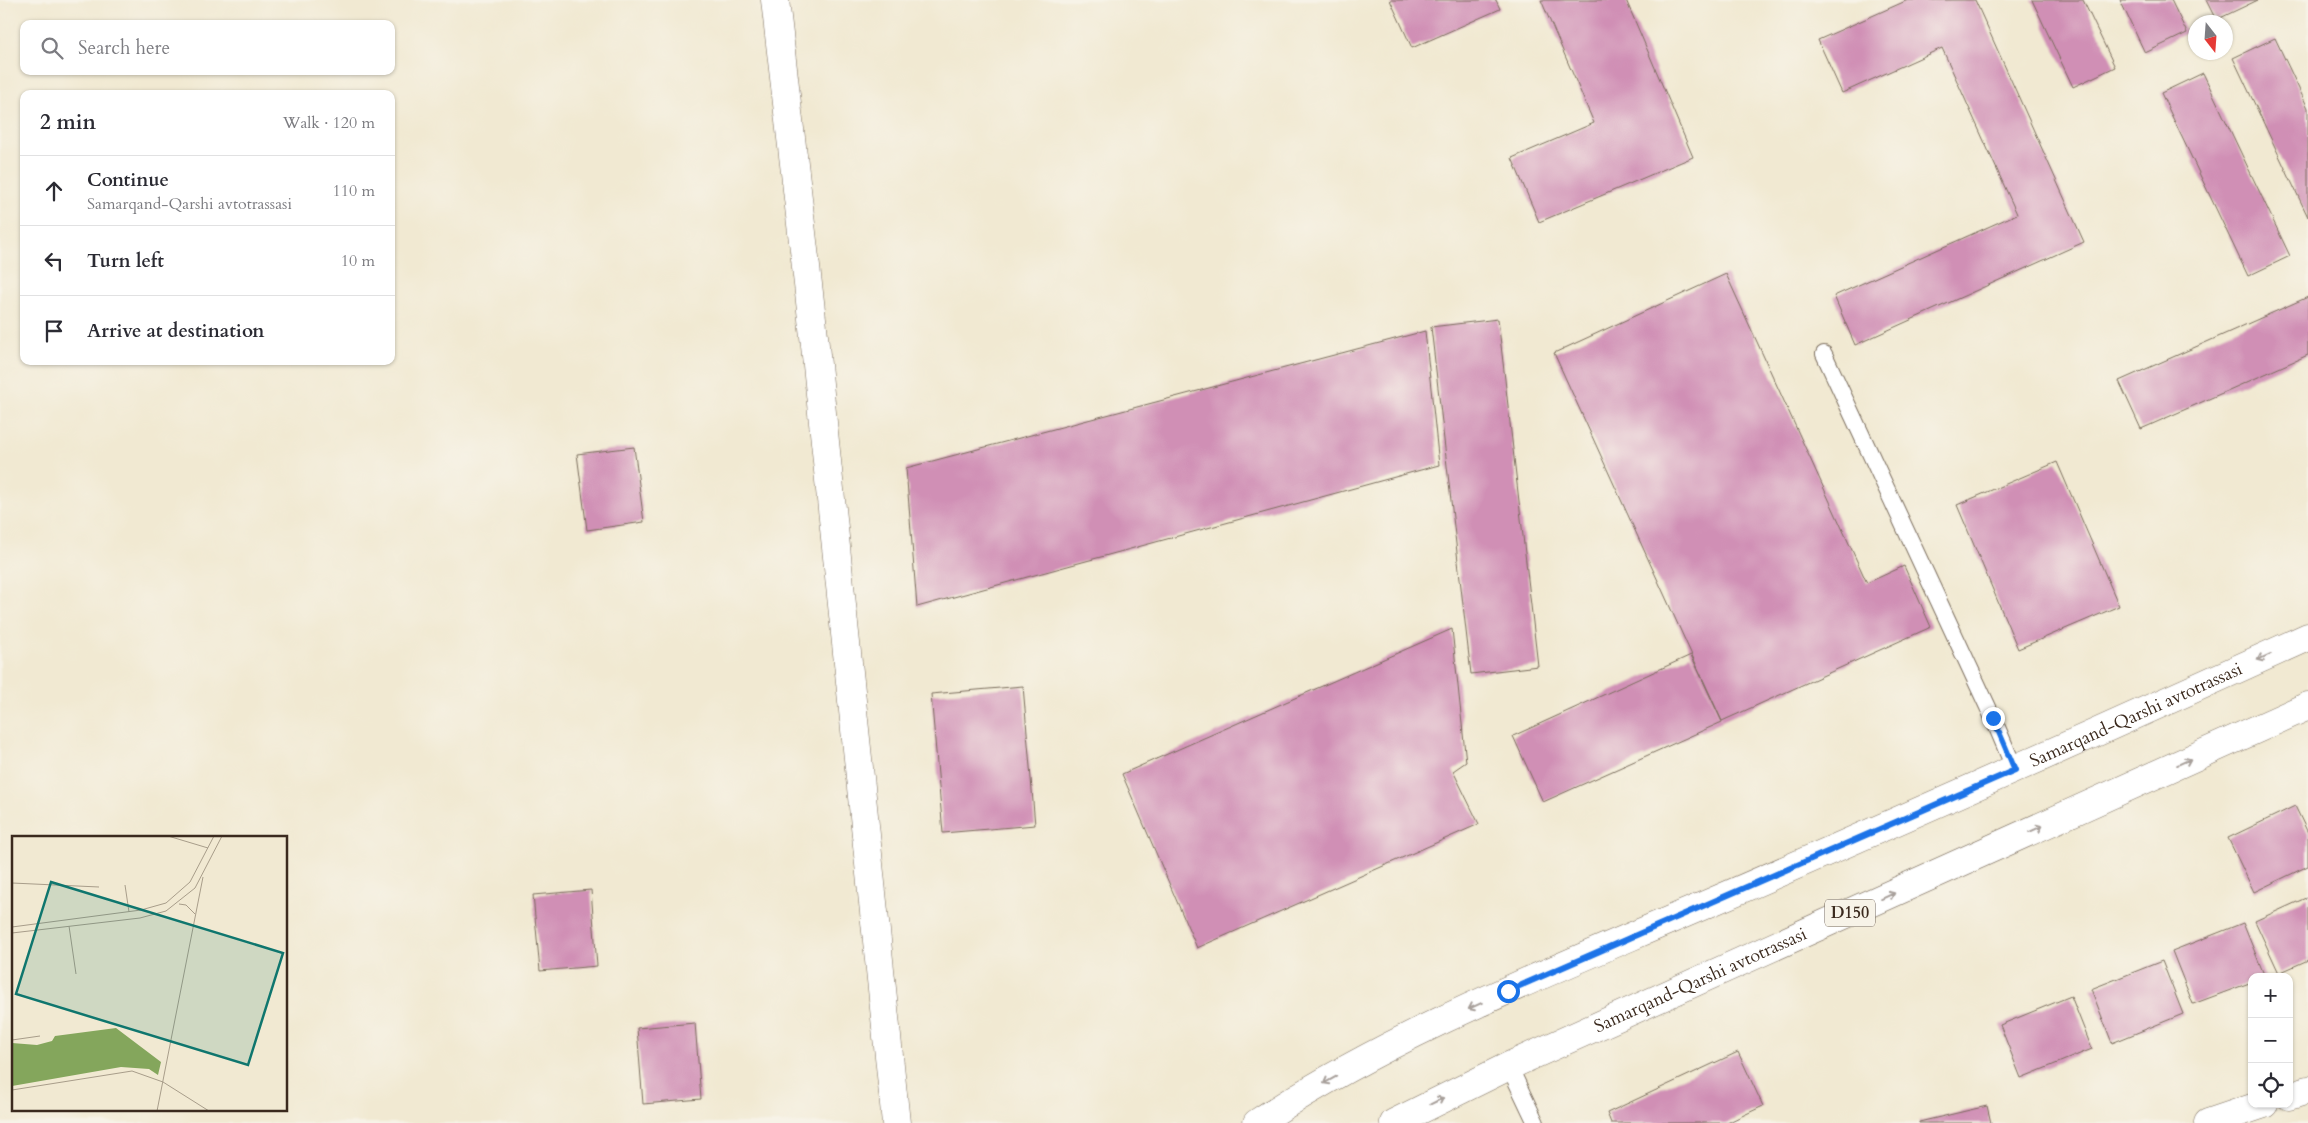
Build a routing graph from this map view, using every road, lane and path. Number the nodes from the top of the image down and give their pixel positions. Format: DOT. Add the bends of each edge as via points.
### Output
graph roads {
  1 [pos="775,0"];
  2 [pos="1824,354"];
  3 [pos="2308,637"];
  4 [pos="2308,706"];
  5 [pos="2015,770"];
  6 [pos="1509,1066"];
  7 [pos="2308,1090"];
  8 [pos="2293,1095"];
  9 [pos="2252,1108"];
  10 [pos="896,1123"];
  11 [pos="1257,1123"];
  12 [pos="1394,1123"];
  13 [pos="1536,1123"];
  14 [pos="2208,1123"];
  1 -- 10 [label="main road" via="814,336"];
  2 -- 5 [label="lane"];
  3 -- 5 [label="main road, Samarqand-Qarshi avtotrassasi, one-way"];
  6 -- 4 [label="main road, Samarqand-Qarshi avtotrassasi / D150, one-way"];
  5 -- 11 [label="main road, Samarqand-Qarshi avtotrassasi, one-way" via="1499,995 1394,1044"];
  12 -- 6 [label="main road, Samarqand-Qarshi avtotrassasi / D150, one-way"];
  6 -- 13 [label="lane"];
  7 -- 8 [label="main road"];
  9 -- 14 [label="main road"];
}
